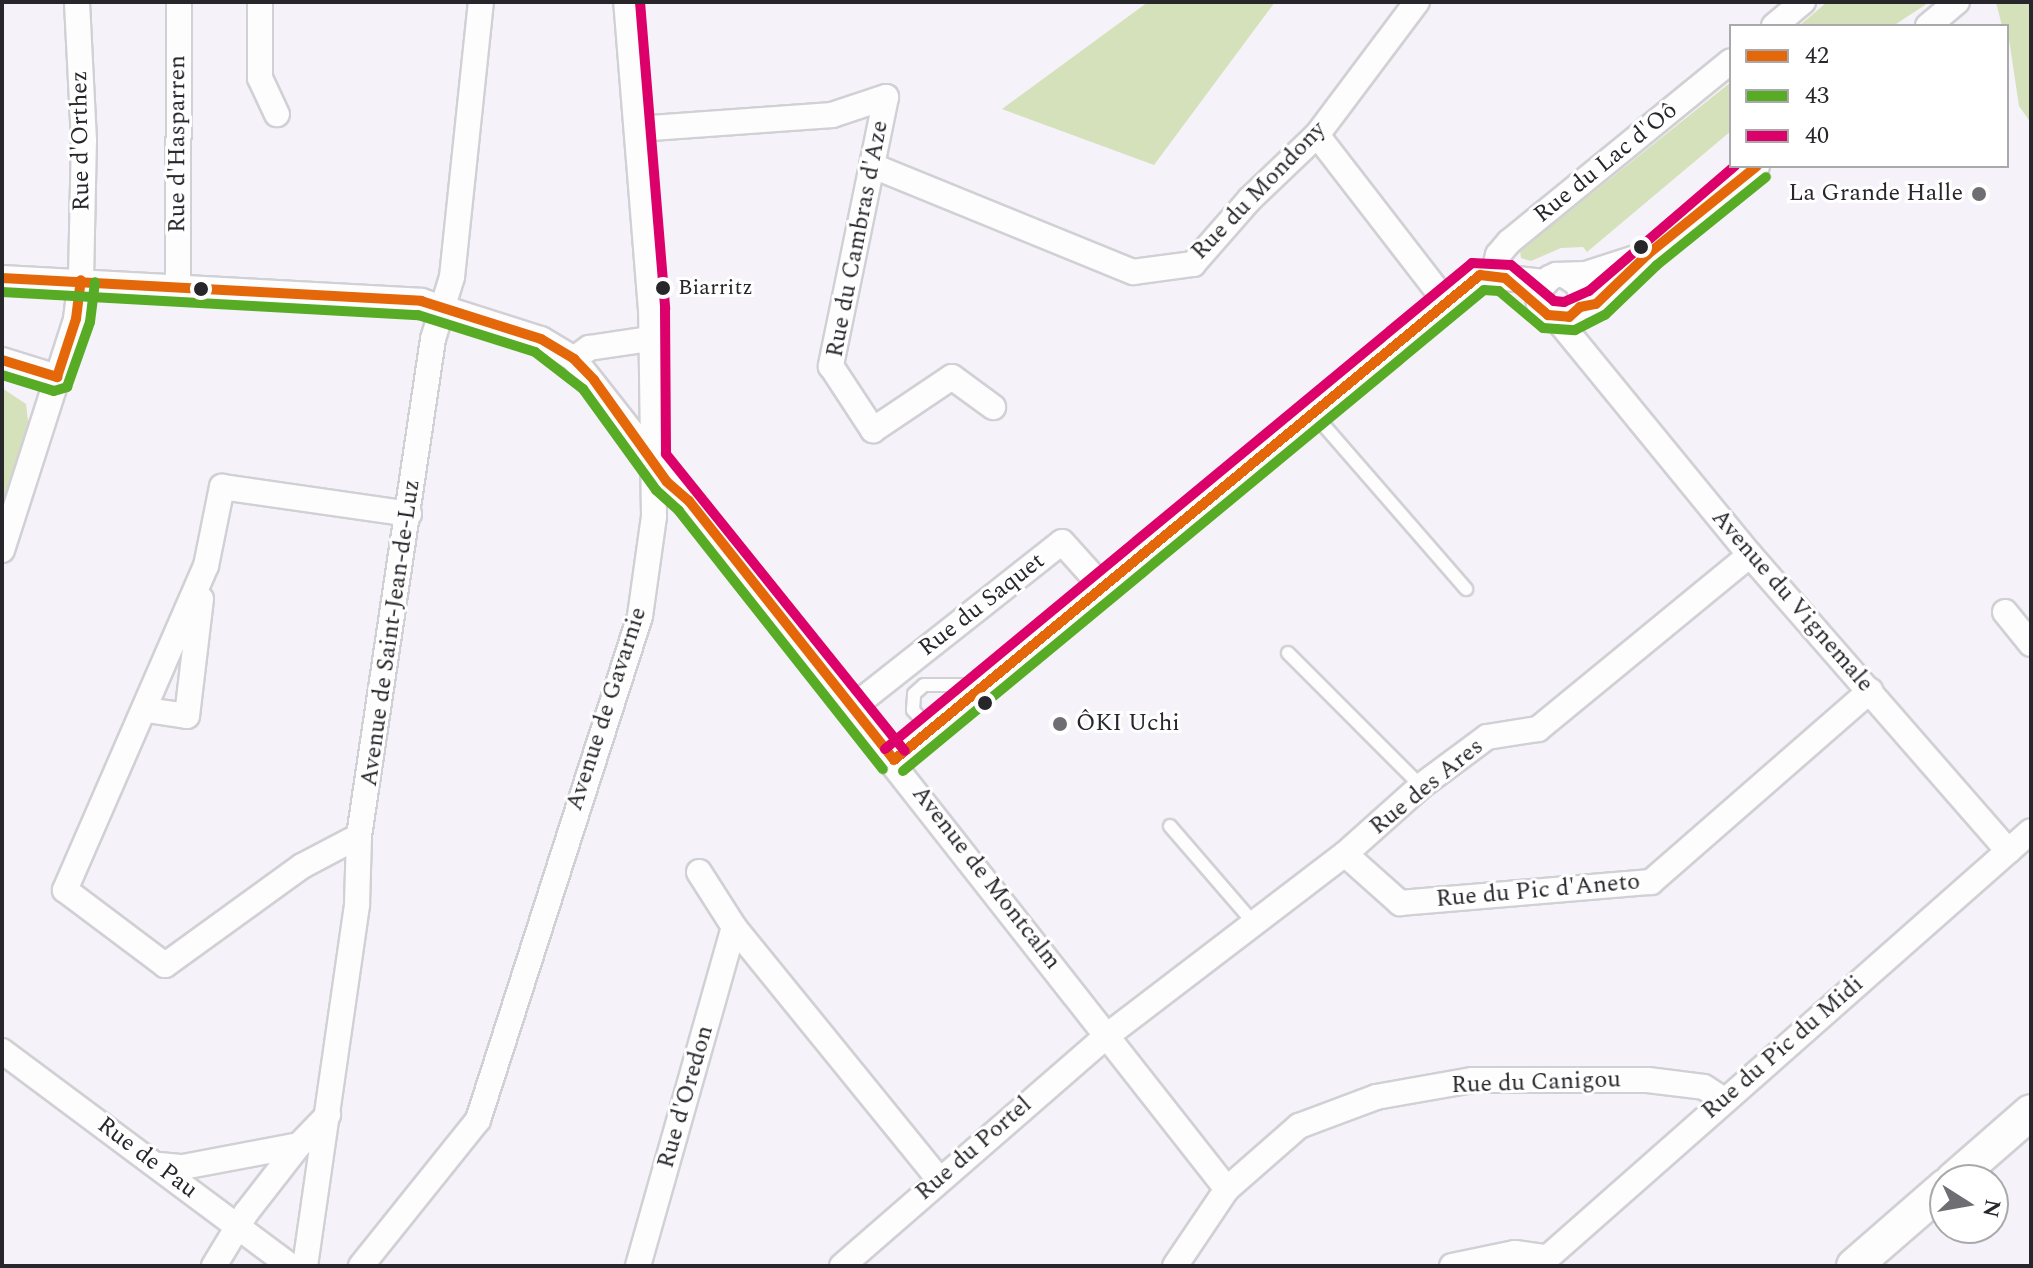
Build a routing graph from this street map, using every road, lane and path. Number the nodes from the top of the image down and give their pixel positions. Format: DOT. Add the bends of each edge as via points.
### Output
graph roads {
  1 [pos="77,2"];
  2 [pos="179,2"];
  3 [pos="260,2"];
  4 [pos="481,2"];
  5 [pos="626,2"];
  6 [pos="1417,2"];
  7 [pos="1803,2"];
  8 [pos="1957,2"];
  9 [pos="1776,24"];
  10 [pos="1930,24"];
  11 [pos="1729,63"];
  12 [pos="277,114"];
  13 [pos="637,129"];
  14 [pos="1317,135"];
  15 [pos="873,166"];
  16 [pos="1755,168"];
  17 [pos="1648,254"];
  18 [pos="1499,276"];
  19 [pos="2,278"];
  20 [pos="81,280"];
  21 [pos="178,287"];
  22 [pos="1559,300"];
  23 [pos="1447,303"];
  24 [pos="444,306"];
  25 [pos="650,339"];
  26 [pos="574,359"];
  27 [pos="2,360"];
  28 [pos="57,377"];
  29 [pos="993,407"];
  30 [pos="1314,414"];
  31 [pos="652,459"];
  32 [pos="409,514"];
  33 [pos="2,550"];
  34 [pos="1750,555"];
  35 [pos="206,566"];
  36 [pos="1466,589"];
  37 [pos="1105,590"];
  38 [pos="2005,612"];
  39 [pos="2031,644"];
  40 [pos="1288,653"];
  41 [pos="987,685"];
  42 [pos="1870,691"];
  43 [pos="853,707"];
  44 [pos="147,710"];
  45 [pos="931,730"];
  46 [pos="894,760"];
  47 [pos="1421,786"];
  48 [pos="1170,826"];
  49 [pos="2031,831"];
  50 [pos="359,836"];
  51 [pos="2008,851"];
  52 [pos="1345,854"];
  53 [pos="699,872"];
  54 [pos="1252,921"];
  55 [pos="734,927"];
  56 [pos="1108,1035"];
  57 [pos="2,1051"];
  58 [pos="1724,1100"];
  59 [pos="2031,1112"];
  60 [pos="328,1115"];
  61 [pos="299,1145"];
  62 [pos="1971,1164"];
  63 [pos="159,1165"];
  64 [pos="939,1179"];
  65 [pos="1227,1189"];
  66 [pos="1929,1201"];
  67 [pos="239,1227"];
  68 [pos="1540,1262"];
  69 [pos="214,1266"];
  70 [pos="290,1266"];
  71 [pos="305,1266"];
  72 [pos="361,1266"];
  73 [pos="638,1266"];
  74 [pos="842,1266"];
  75 [pos="1175,1266"];
  76 [pos="1452,1266"];
  77 [pos="1854,1266"];
  1 -- 20 [label="street, Rue d'Orthez" via="84,141"];
  2 -- 21 [label="street, Rue d'Hasparren"];
  3 -- 12 [label="street" via="260,78"];
  4 -- 24 [label="street, Avenue de Saint-Jean-de-Luz" via="452,277"];
  5 -- 13 [label="street, Avenue de Gavarnie"];
  6 -- 14 [label="street, Rue du Mondony"];
  7 -- 9 [label="street"];
  8 -- 10 [label="street"];
  11 -- 18 [label="street, Rue du Lac d'Oô" via="1509,242 1498,255"];
  13 -- 15 [label="street, Rue du Cambras d'Aze" via="832,115 886,97"];
  13 -- 25 [label="street, Avenue de Gavarnie"];
  14 -- 15 [label="street, Rue du Mondony" via="1193,264 1133,272"];
  14 -- 23 [label="street"];
  15 -- 29 [label="street, Rue du Cambras d'Aze" via="831,366 873,430 952,377"];
  16 -- 17 [label="street"];
  17 -- 22 [label="street" via="1586,274"];
  17 -- 22 [label="street" via="1596,304"];
  18 -- 22 [label="street"];
  18 -- 23 [label="street" via="1480,275"];
  19 -- 20 [label="street"];
  20 -- 21 [label="street"];
  20 -- 28 [label="street, Rue d'Orthez" via="76,319"];
  21 -- 24 [label="street"];
  22 -- 34 [label="street, Avenue du Vignemale" via="1578,349"];
  23 -- 30 [label="street"];
  24 -- 26 [label="street" via="541,339"];
  24 -- 32 [label="street, Avenue de Saint-Jean-de-Luz" via="433,339"];
  25 -- 26 [label="street" via="589,348"];
  25 -- 31 [label="street, Avenue de Gavarnie"];
  26 -- 31 [label="street, Avenue de Montcalm"];
  27 -- 28 [label="street"];
  28 -- 33 [label="street, Rue d'Orthez"];
  30 -- 36 [label="lane"];
  30 -- 37 [label="street"];
  31 -- 43 [label="street, Avenue de Montcalm"];
  31 -- 72 [label="street, Avenue de Gavarnie" via="652,540 640,616 478,1120"];
  32 -- 35 [label="street" via="222,487"];
  32 -- 50 [label="street, Avenue de Saint-Jean-de-Luz"];
  34 -- 42 [label="street, Avenue du Vignemale"];
  34 -- 47 [label="street, Rue des Ares" via="1538,729 1487,737"];
  35 -- 44 [label="street"];
  35 -- 44 [label="street" via="187,716"];
  37 -- 41 [label="street"];
  37 -- 43 [label="street, Rue du Saquet" via="1062,542"];
  38 -- 39 [label="street"];
  40 -- 47 [label="lane"];
  41 -- 45 [label="street"];
  41 -- 45 [label="lane" via="924,685 914,694 913,710"];
  42 -- 51 [label="street, Avenue du Vignemale"];
  42 -- 52 [label="street, Rue du Pic d'Aneto" via="1651,882 1400,903"];
  43 -- 46 [label="street, Avenue de Montcalm"];
  44 -- 50 [label="street" via="65,890 165,965 302,866"];
  45 -- 46 [label="street"];
  46 -- 56 [label="street, Avenue de Montcalm"];
  47 -- 52 [label="street, Rue des Ares"];
  48 -- 54 [label="lane"];
  49 -- 51 [label="street, Rue du Pic du Midi"];
  50 -- 60 [label="street, Avenue de Saint-Jean-de-Luz" via="357,904"];
  51 -- 58 [label="street, Rue du Pic du Midi"];
  52 -- 54 [label="street, Rue des Ares"];
  53 -- 55 [label="street"];
  54 -- 56 [label="street, Rue des Ares"];
  55 -- 64 [label="street"];
  55 -- 73 [label="street, Rue d'Oredon"];
  56 -- 64 [label="street, Rue du Portel"];
  56 -- 65 [label="street, Avenue de Montcalm"];
  57 -- 63 [label="street, Rue de Pau"];
  58 -- 65 [label="street, Rue du Canigou" via="1704,1087 1648,1080 1472,1080 1417,1089 1376,1097 1299,1126"];
  58 -- 68 [label="street, Rue du Pic du Midi"];
  59 -- 62 [label="main road"];
  60 -- 61 [label="street"];
  60 -- 71 [label="street, Avenue de Saint-Jean-de-Luz"];
  61 -- 63 [label="street" via="183,1167"];
  61 -- 67 [label="street"];
  63 -- 67 [label="street, Rue de Pau"];
  64 -- 74 [label="street, Rue du Portel"];
  65 -- 75 [label="street, Rue du Canigou"];
  66 -- 77 [label="main road"];
  67 -- 69 [label="street"];
  67 -- 70 [label="street, Rue de Pau"];
  68 -- 76 [label="street" via="1515,1253"];
}
